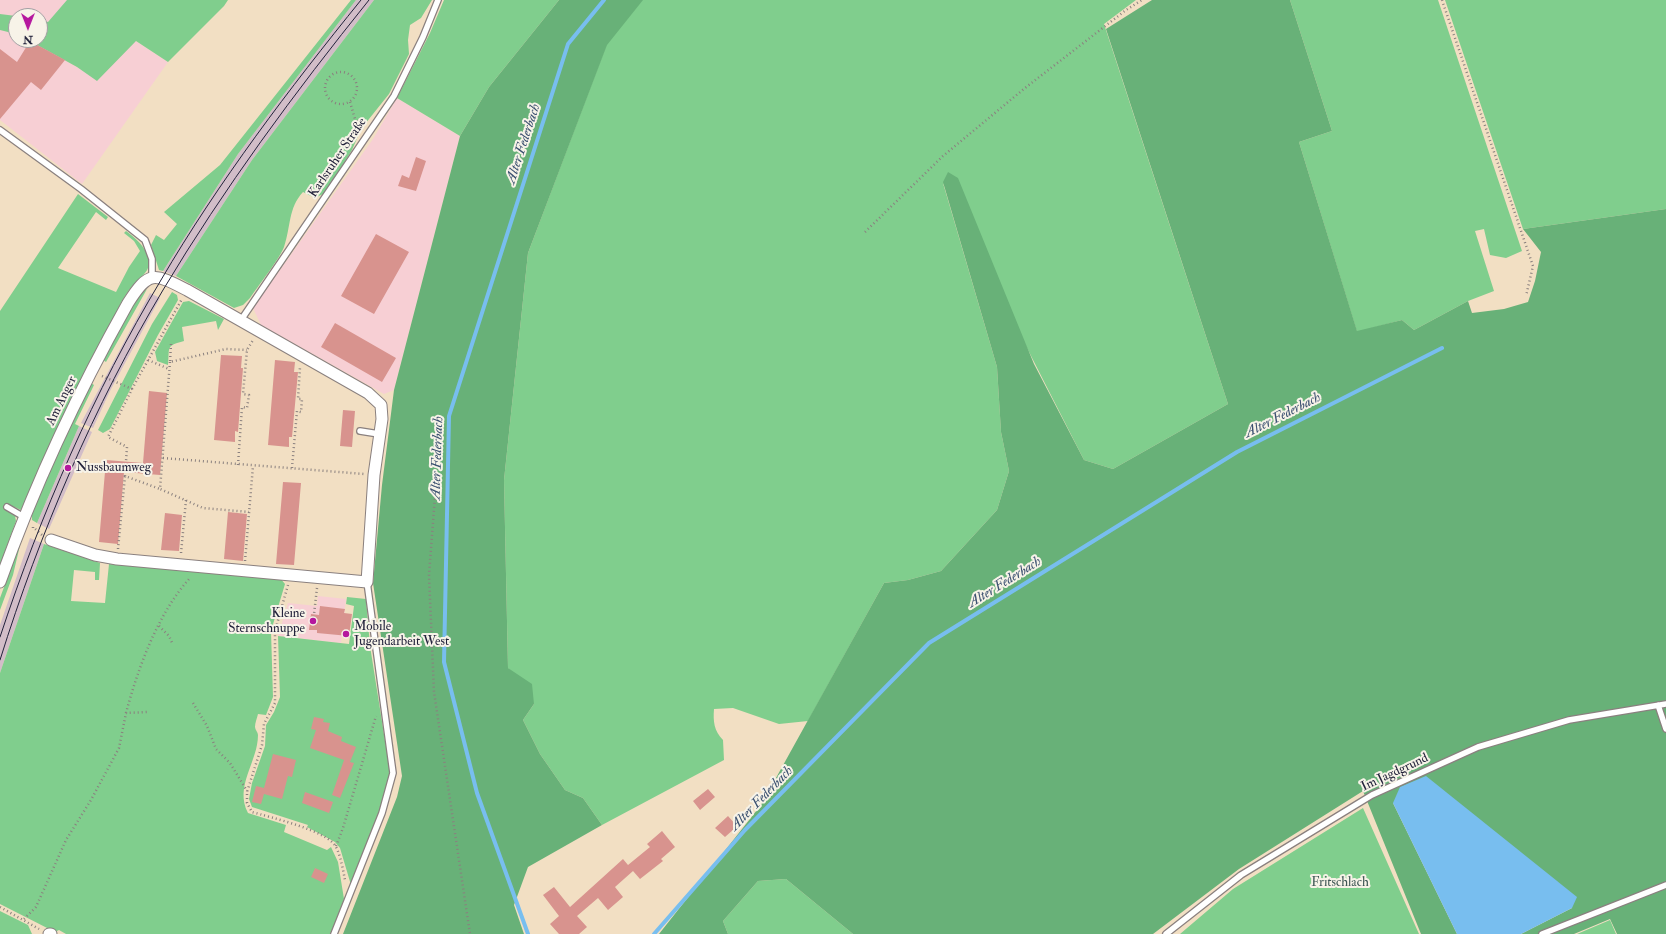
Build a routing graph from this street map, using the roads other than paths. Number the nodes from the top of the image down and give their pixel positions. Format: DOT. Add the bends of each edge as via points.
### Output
graph roads {
  1 [pos="438,0"];
  2 [pos="0,130"];
  3 [pos="152,277"];
  4 [pos="241,320"];
  5 [pos="360,432"];
  6 [pos="379,434"];
  7 [pos="7,507"];
  8 [pos="22,522"];
  9 [pos="47,538"];
  10 [pos="0,582"];
  11 [pos="367,582"];
  12 [pos="1666,704"];
  13 [pos="1658,705"];
  14 [pos="1666,729"];
  15 [pos="1666,885"];
  16 [pos="334,934"];
  17 [pos="1166,934"];
  18 [pos="1542,934"];
  1 -- 4 [label="lane, Karlsruher Straße" via="394,96"];
  2 -- 3 [label="lane" via="145,240 152,259"];
  3 -- 4 [label="street" via="162,278 187,290"];
  3 -- 8 [label="street, Am Anger" via="143,281 116,325 65,424"];
  4 -- 6 [label="street" via="376,399 382,410"];
  5 -- 6 [label="lane"];
  6 -- 11 [label="street"];
  7 -- 8 [label="lane"];
  8 -- 10 [label="street, Am Anger"];
  9 -- 11 [label="street" via="95,555 117,559"];
  11 -- 16 [label="lane" via="393,773 382,813"];
  12 -- 13 [label="lane, Im Jagdgrund"];
  13 -- 14 [label="lane"];
  13 -- 17 [label="lane, Im Jagdgrund" via="1569,720 1478,747 1372,795 1241,875"];
  15 -- 18 [label="lane"];
}
